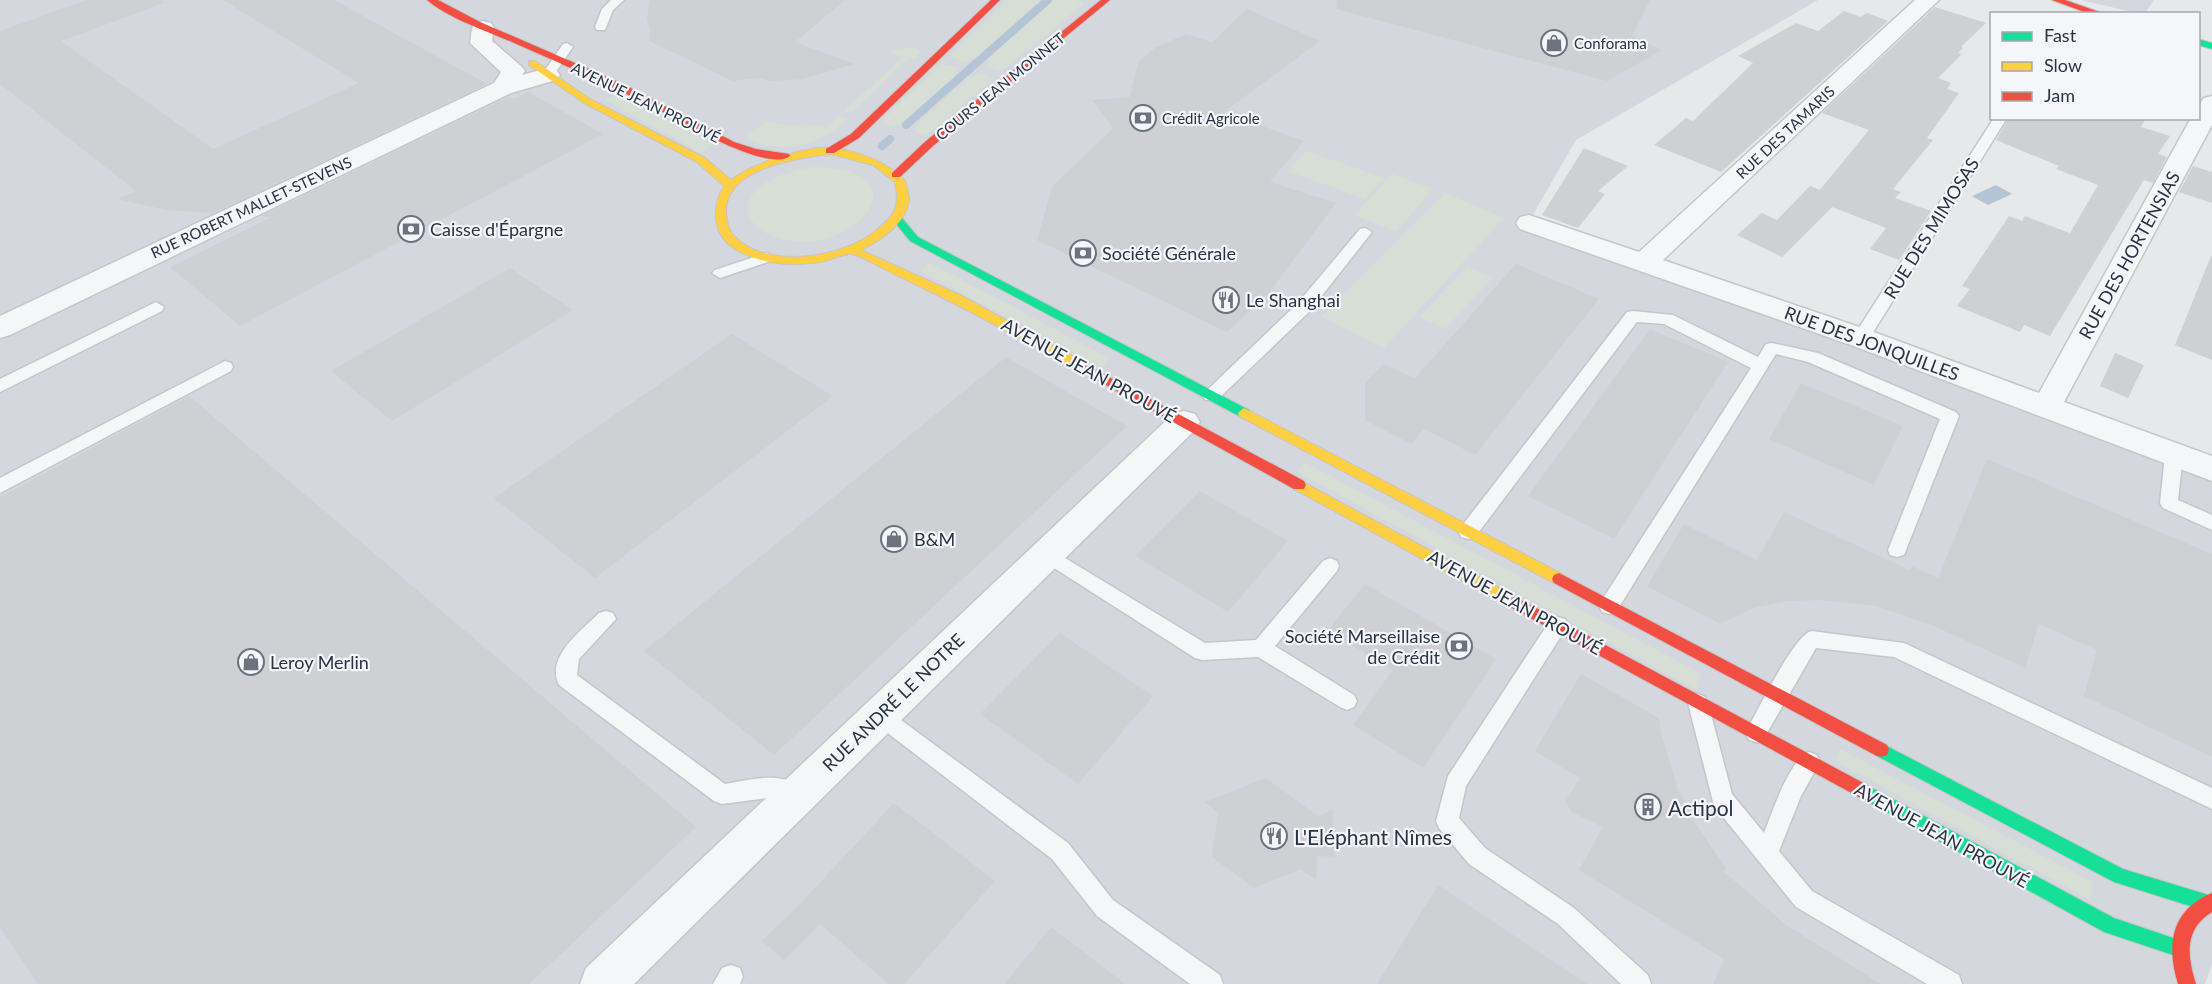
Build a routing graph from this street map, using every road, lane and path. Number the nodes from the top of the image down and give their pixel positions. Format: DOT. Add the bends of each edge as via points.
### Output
graph roads {
  1 [pos="618,0"];
  2 [pos="996,0"];
  3 [pos="1106,0"];
  4 [pos="1928,0"];
  5 [pos="2056,0"];
  6 [pos="434,1"];
  7 [pos="2070,9"];
  8 [pos="2089,12"];
  9 [pos="480,26"];
  10 [pos="601,27"];
  11 [pos="567,47"];
  12 [pos="554,67"];
  13 [pos="502,88"];
  14 [pos="2212,103"];
  15 [pos="2000,120"];
  16 [pos="830,151"];
  17 [pos="785,156"];
  18 [pos="896,175"];
  19 [pos="731,186"];
  20 [pos="898,220"];
  21 [pos="1529,223"];
  22 [pos="1365,232"];
  23 [pos="743,249"];
  24 [pos="854,251"];
  25 [pos="766,258"];
  26 [pos="1643,263"];
  27 [pos="156,307"];
  28 [pos="0,328"];
  29 [pos="1861,338"];
  30 [pos="1760,365"];
  31 [pos="225,367"];
  32 [pos="0,386"];
  33 [pos="1211,396"];
  34 [pos="2046,407"];
  35 [pos="1184,422"];
  36 [pos="2174,455"];
  37 [pos="2212,469"];
  38 [pos="0,486"];
  39 [pos="2212,523"];
  40 [pos="1468,532"];
  41 [pos="1897,550"];
  42 [pos="1047,554"];
  43 [pos="1330,566"];
  44 [pos="1609,606"];
  45 [pos="606,619"];
  46 [pos="1557,625"];
  47 [pos="1261,648"];
  48 [pos="1777,695"];
  49 [pos="1347,701"];
  50 [pos="1698,702"];
  51 [pos="879,715"];
  52 [pos="1756,733"];
  53 [pos="1809,762"];
  54 [pos="795,797"];
  55 [pos="2212,799"];
  56 [pos="1767,854"];
  57 [pos="2211,902"];
  58 [pos="2179,948"];
  59 [pos="602,984"];
  60 [pos="1211,984"];
  61 [pos="1638,984"];
  62 [pos="1950,984"];
  63 [pos="2187,984"];
  1 -- 10 [label="lane" via="608,9"];
  2 -- 16 [label="main road" via="855,136"];
  3 -- 18 [label="main road, COURS JEAN MONNET"];
  4 -- 26 [label="street, RUE DES TAMARIS"];
  5 -- 7 [label="main road"];
  6 -- 9 [label="main road, AVENUE JEAN PROUVÉ"];
  7 -- 8 [label="main road"];
  9 -- 12 [label="main road, AVENUE JEAN PROUVÉ"];
  9 -- 13 [label="street" via="482,43 513,71"];
  11 -- 12 [label="lane"];
  12 -- 13 [label="street, RUE ROBERT MALLET-STEVENS"];
  12 -- 17 [label="main road, AVENUE JEAN PROUVÉ" via="618,85 730,144"];
  12 -- 19 [label="main road, AVENUE JEAN PROUVÉ" via="587,101 701,160"];
  13 -- 28 [label="street, RUE ROBERT MALLET-STEVENS"];
  14 -- 34 [label="street, RUE DES HORTENSIAS"];
  15 -- 29 [label="lane, RUE DES MIMOSAS"];
  16 -- 17 [label="main road"];
  16 -- 18 [label="main road" via="880,162"];
  17 -- 19 [label="main road" via="764,163"];
  18 -- 20 [label="main road" via="904,189"];
  19 -- 23 [label="main road" via="721,202 719,220 726,236"];
  20 -- 24 [label="main road" via="880,237"];
  20 -- 33 [label="main road, AVENUE JEAN PROUVÉ" via="914,238"];
  21 -- 26 [label="street, RUE DES JONQUILLES"];
  22 -- 33 [label="lane" via="1303,308"];
  23 -- 25 [label="main road"];
  23 -- 25 [label="lane" via="720,273"];
  24 -- 25 [label="main road" via="825,259"];
  24 -- 35 [label="main road, AVENUE JEAN PROUVÉ" via="956,298"];
  26 -- 29 [label="street, RUE DES JONQUILLES"];
  27 -- 32 [label="lane"];
  29 -- 34 [label="street, RUE DES JONQUILLES"];
  30 -- 40 [label="lane" via="1667,319 1633,316"];
  30 -- 41 [label="lane" via="1772,348 1812,357 1950,416"];
  30 -- 44 [label="lane"];
  31 -- 38 [label="lane"];
  33 -- 35 [label="main road"];
  33 -- 40 [label="main road, AVENUE JEAN PROUVÉ"];
  34 -- 36 [label="street, RUE DES JONQUILLES"];
  35 -- 42 [label="street, RUE ANDRÉ LE NOTRE"];
  35 -- 46 [label="main road, AVENUE JEAN PROUVÉ"];
  36 -- 37 [label="street, RUE DES JONQUILLES"];
  36 -- 39 [label="lane" via="2169,503"];
  40 -- 44 [label="main road, AVENUE JEAN PROUVÉ"];
  42 -- 47 [label="lane" via="1202,652"];
  42 -- 51 [label="street, RUE ANDRÉ LE NOTRE"];
  43 -- 47 [label="lane"];
  44 -- 48 [label="main road, AVENUE JEAN PROUVÉ"];
  45 -- 54 [label="lane" via="570,655 566,679 722,794 778,787"];
  46 -- 50 [label="main road, AVENUE JEAN PROUVÉ"];
  46 -- 61 [label="lane" via="1456,783 1448,821 1477,856 1566,916"];
  47 -- 49 [label="lane"];
  48 -- 52 [label="lane"];
  48 -- 55 [label="lane" via="1811,639 1897,649"];
  48 -- 57 [label="main road, AVENUE JEAN PROUVÉ" via="2120,876"];
  50 -- 52 [label="main road, AVENUE JEAN PROUVÉ"];
  50 -- 56 [label="lane" via="1722,799"];
  51 -- 54 [label="street, RUE ANDRÉ LE NOTRE"];
  51 -- 60 [label="lane" via="1060,850 1105,908"];
  52 -- 53 [label="main road, AVENUE JEAN PROUVÉ"];
  53 -- 56 [label="lane" via="1792,791"];
  53 -- 58 [label="main road, AVENUE JEAN PROUVÉ" via="2110,926"];
  54 -- 59 [label="street, RUE ANDRÉ LE NOTRE"];
  56 -- 62 [label="lane" via="1804,899"];
  57 -- 58 [label="main road" via="2193,913 2183,929"];
  58 -- 63 [label="main road"];
}
